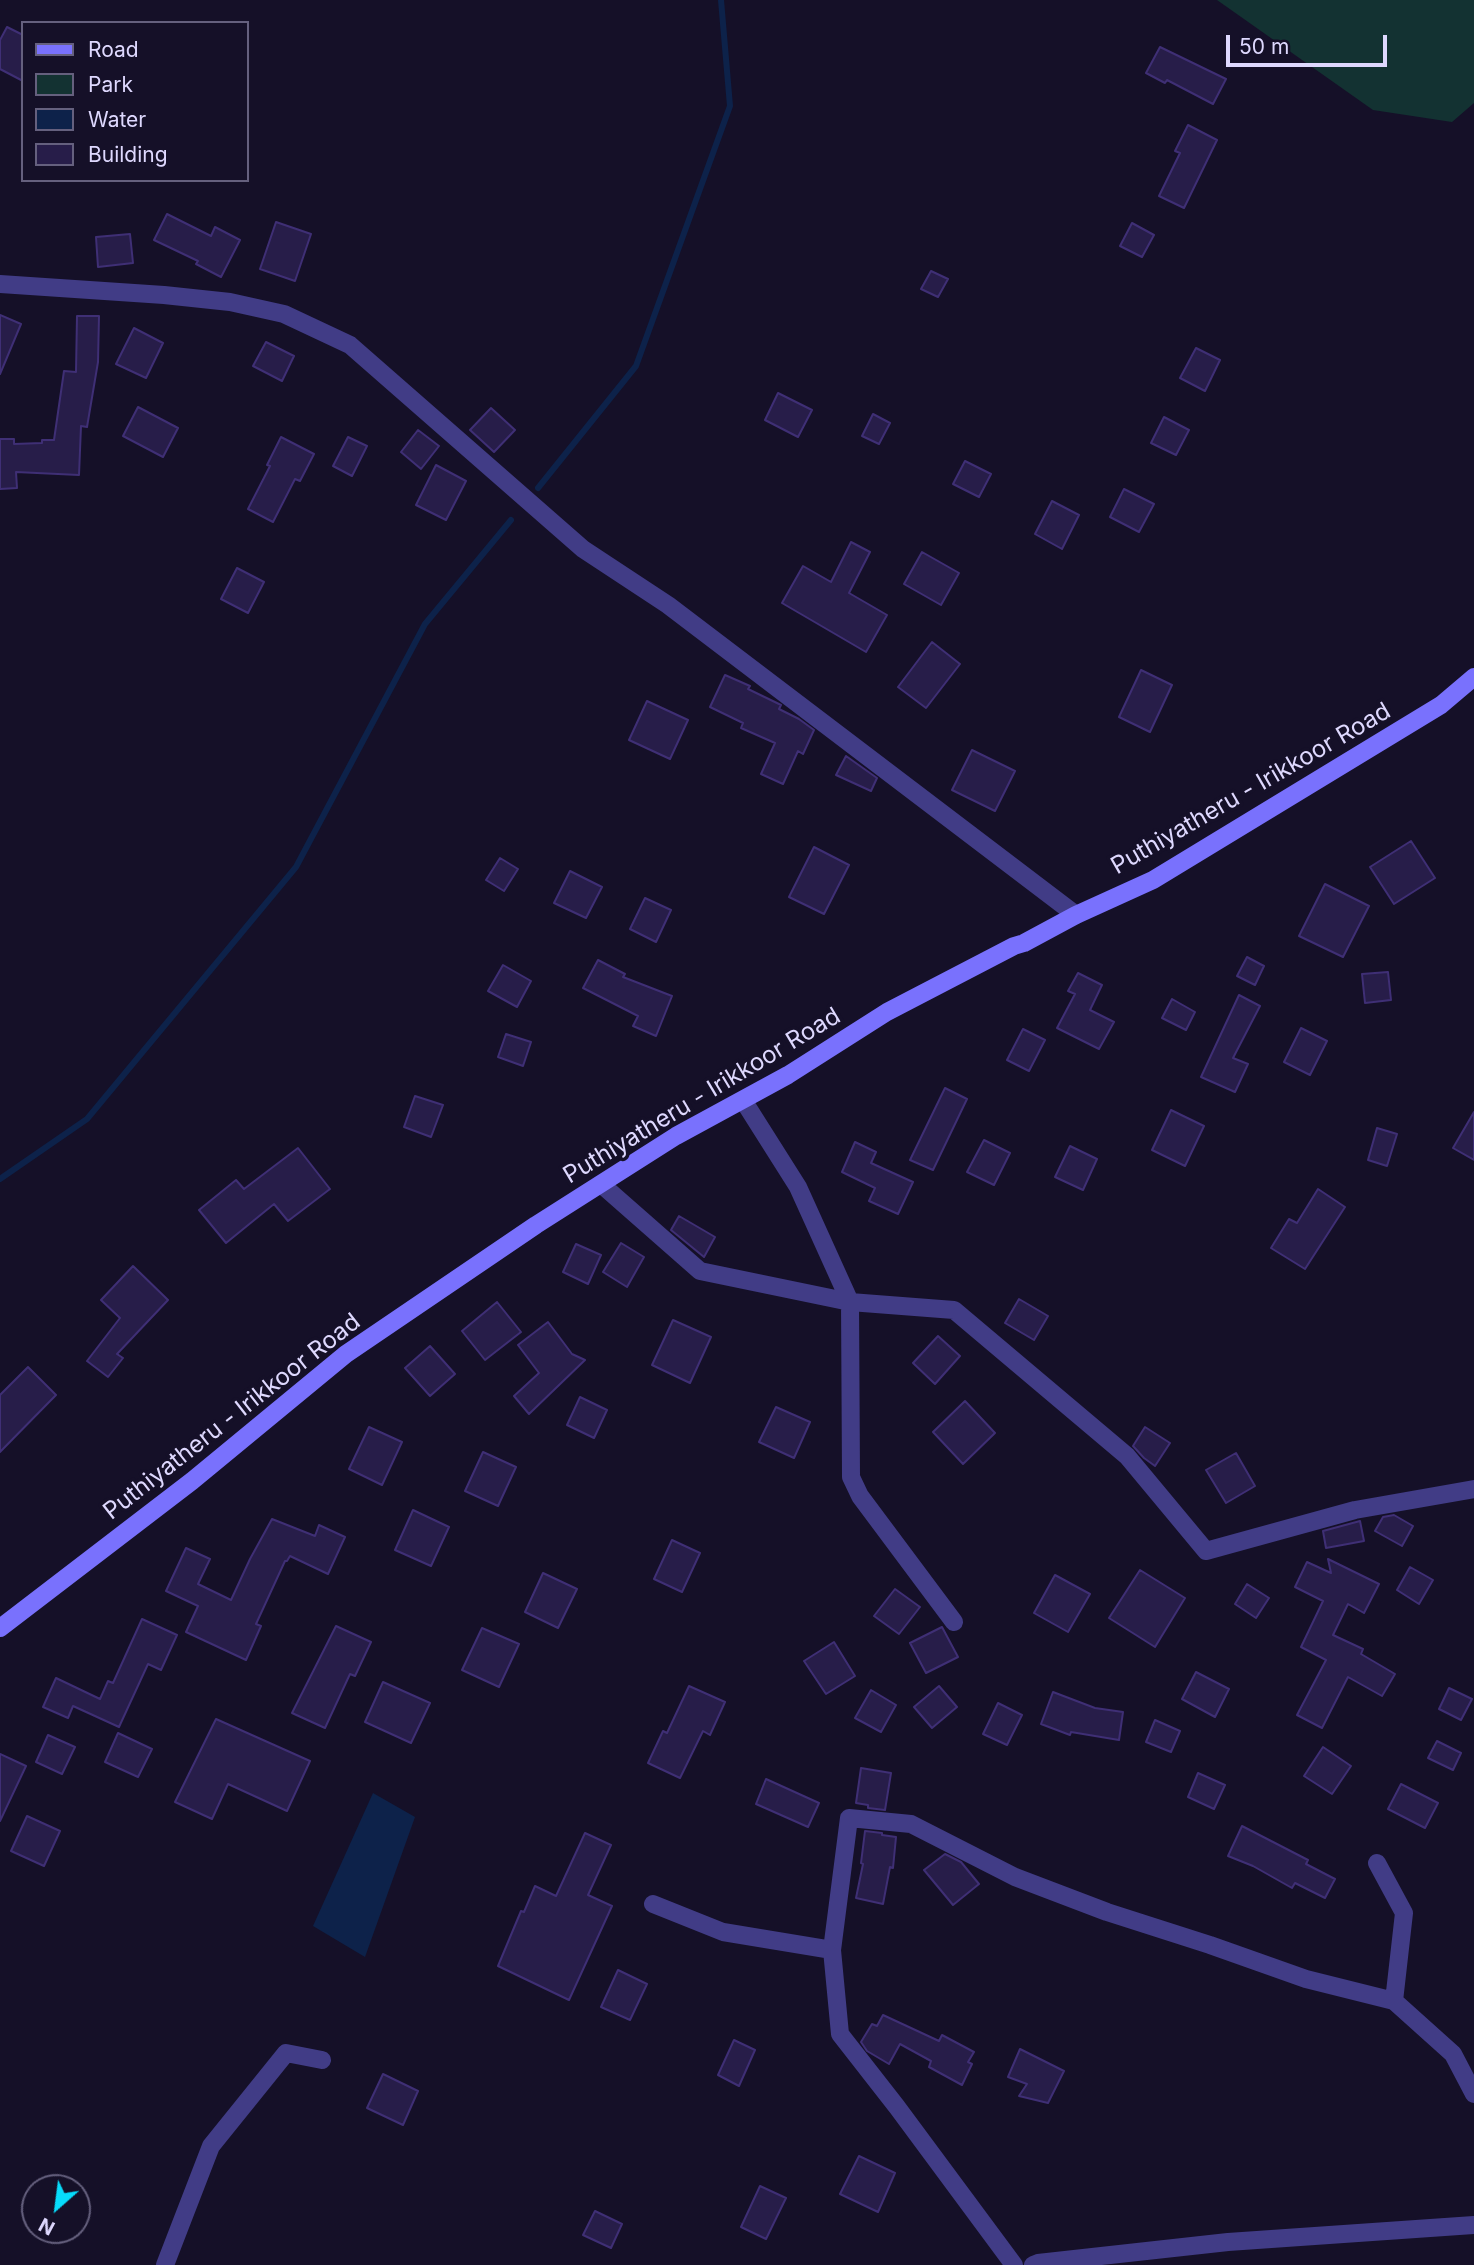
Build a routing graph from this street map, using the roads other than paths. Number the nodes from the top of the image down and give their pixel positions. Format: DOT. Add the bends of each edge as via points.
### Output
graph roads {
  1 [pos="0,285"];
  2 [pos="1474,677"];
  3 [pos="1076,915"];
  4 [pos="743,1100"];
  5 [pos="601,1184"];
  6 [pos="850,1302"];
  7 [pos="1474,1489"];
  8 [pos="954,1622"];
  9 [pos="0,1628"];
  10 [pos="1377,1863"];
  11 [pos="653,1904"];
  12 [pos="832,1950"];
  13 [pos="1394,2001"];
  14 [pos="322,2060"];
  15 [pos="1474,2094"];
  16 [pos="1474,2225"];
  17 [pos="165,2265"];
  18 [pos="1014,2265"];
  19 [pos="1033,2265"];
  1 -- 3 [label="street" via="230,302 284,314 350,345 583,549 668,605"];
  2 -- 3 [label="main road, Puthiyatheru - Irikkoor Road" via="1441,705 1163,874"];
  3 -- 4 [label="main road, Puthiyatheru - Irikkoor Road" via="887,1012"];
  4 -- 5 [label="main road, Puthiyatheru - Irikkoor Road"];
  4 -- 6 [label="street" via="798,1187"];
  5 -- 6 [label="street" via="700,1271"];
  5 -- 9 [label="main road, Puthiyatheru - Irikkoor Road" via="346,1354 192,1481"];
  6 -- 7 [label="street" via="954,1310 1127,1456 1206,1552 1355,1510"];
  6 -- 8 [label="street" via="852,1477 860,1496"];
  10 -- 13 [label="street" via="1404,1913"];
  11 -- 12 [label="street" via="723,1932"];
  12 -- 13 [label="street" via="849,1818 911,1824 1015,1877 1107,1912 1306,1979"];
  12 -- 18 [label="street" via="840,2034"];
  13 -- 15 [label="street" via="1453,2054"];
  14 -- 17 [label="street" via="286,2053 211,2146"];
  16 -- 19 [label="street" via="1228,2242"];
}
